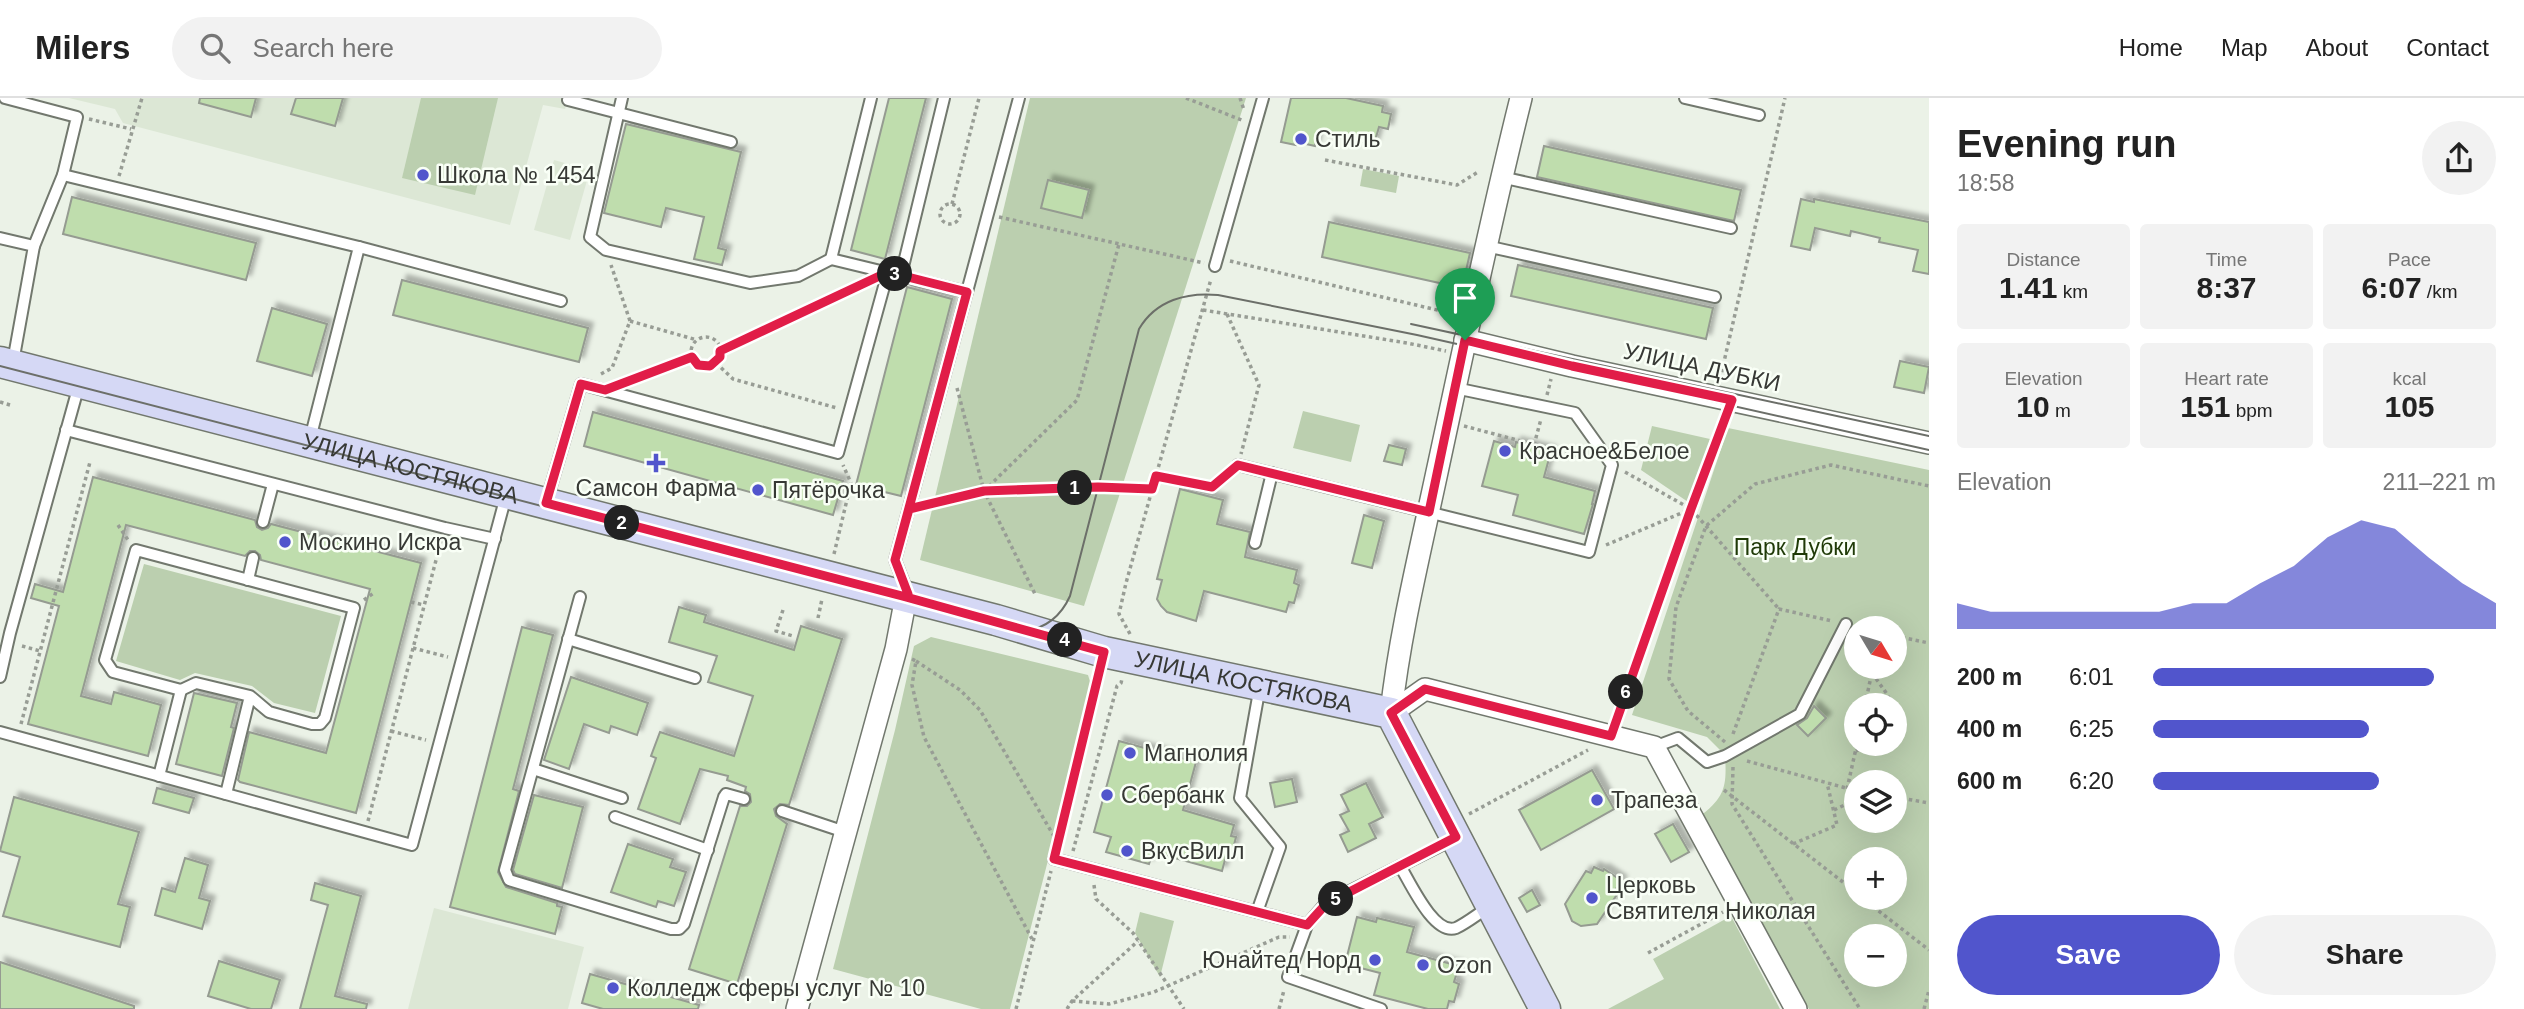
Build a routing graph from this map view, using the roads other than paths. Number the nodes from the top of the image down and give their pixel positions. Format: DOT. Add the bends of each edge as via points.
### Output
graph roads {
  1 [pos="5,98"];
  2 [pos="622,98"];
  3 [pos="871,98"];
  4 [pos="944,98"];
  5 [pos="1019,98"];
  6 [pos="1264,98"];
  7 [pos="1521,98"];
  8 [pos="1685,98"];
  9 [pos="568,100"];
  10 [pos="618,114"];
  11 [pos="1759,115"];
  12 [pos="731,142"];
  13 [pos="64,175"];
  14 [pos="1501,177"];
  15 [pos="1731,228"];
  16 [pos="0,238"];
  17 [pos="34,246"];
  18 [pos="1486,246"];
  19 [pos="359,247"];
  20 [pos="831,259"];
  21 [pos="1216,262"];
  22 [pos="888,272"];
  23 [pos="901,275"];
  24 [pos="967,292"];
  25 [pos="1715,297"];
  26 [pos="561,302"];
  27 [pos="1457,346"];
  28 [pos="6,363"];
  29 [pos="79,382"];
  30 [pos="1455,388"];
  31 [pos="66,430"];
  32 [pos="309,442"];
  33 [pos="1929,443"];
  34 [pos="1238,465"];
  35 [pos="1272,473"];
  36 [pos="273,484"];
  37 [pos="507,493"];
  38 [pos="546,503"];
  39 [pos="1429,512"];
  40 [pos="263,522"];
  41 [pos="495,539"];
  42 [pos="1255,543"];
  43 [pos="253,558"];
  44 [pos="248,580"];
  45 [pos="580,597"];
  46 [pos="906,597"];
  47 [pos="1844,628"];
  48 [pos="6,635"];
  49 [pos="568,639"];
  50 [pos="0,677"];
  51 [pos="695,678"];
  52 [pos="1260,686"];
  53 [pos="181,690"];
  54 [pos="250,696"];
  55 [pos="1391,713"];
  56 [pos="0,732"];
  57 [pos="1654,747"];
  58 [pos="533,769"];
  59 [pos="159,776"];
  60 [pos="226,794"];
  61 [pos="622,798"];
  62 [pos="744,799"];
  63 [pos="782,811"];
  64 [pos="615,817"];
  65 [pos="1458,828"];
  66 [pos="845,832"];
  67 [pos="708,849"];
  68 [pos="1054,859"];
  69 [pos="1400,866"];
  70 [pos="1491,905"];
  71 [pos="1258,912"];
  72 [pos="1307,925"];
  73 [pos="797,1009"];
  74 [pos="1381,1009"];
  75 [pos="1545,1009"];
  76 [pos="1796,1009"];
  1 -- 13 [label="lane" via="77,117"];
  2 -- 10 [label="lane"];
  3 -- 20 [label="lane"];
  4 -- 23 [label="lane"];
  5 -- 24 [label="lane"];
  6 -- 21 [label="lane"];
  7 -- 14 [label="street"];
  8 -- 11 [label="lane"];
  9 -- 10 [label="lane"];
  10 -- 12 [label="lane"];
  10 -- 20 [label="lane" via="590,237 606,250 750,283 798,276"];
  13 -- 17 [label="lane"];
  13 -- 19 [label="lane"];
  14 -- 15 [label="lane"];
  14 -- 18 [label="street"];
  16 -- 17 [label="lane"];
  17 -- 28 [label="lane"];
  18 -- 25 [label="lane"];
  18 -- 27 [label="street"];
  19 -- 26 [label="lane"];
  19 -- 32 [label="lane"];
  20 -- 22 [label="lane"];
  22 -- 23 [label="lane"];
  22 -- 38 [label="lane" via="838,453 581,384"];
  23 -- 24 [label="lane"];
  24 -- 46 [label="lane" via="895,560"];
  27 -- 30 [label="street"];
  27 -- 33 [label="street, УЛИЦА ДУБКИ"];
  28 -- 29 [label="street, УЛИЦА КОСТЯКОВА"];
  29 -- 31 [label="lane"];
  29 -- 32 [label="street, УЛИЦА КОСТЯКОВА"];
  30 -- 39 [label="street"];
  30 -- 39 [label="lane" via="1575,414 1612,465 1589,552"];
  31 -- 36 [label="lane"];
  31 -- 48 [label="lane"];
  32 -- 37 [label="street, УЛИЦА КОСТЯКОВА"];
  34 -- 35 [label="lane"];
  35 -- 39 [label="lane"];
  35 -- 42 [label="lane"];
  36 -- 40 [label="lane"];
  36 -- 41 [label="lane"];
  37 -- 38 [label="street, УЛИЦА КОСТЯКОВА"];
  37 -- 41 [label="lane"];
  38 -- 46 [label="street, УЛИЦА КОСТЯКОВА"];
  39 -- 55 [label="street"];
  41 -- 60 [label="lane" via="412,845"];
  43 -- 44 [label="lane"];
  44 -- 53 [label="lane" via="136,550 105,660 113,672"];
  44 -- 54 [label="lane" via="354,608 320,724 269,712"];
  45 -- 49 [label="lane"];
  46 -- 52 [label="street, УЛИЦА КОСТЯКОВА" via="1104,652"];
  46 -- 66 [label="street"];
  47 -- 57 [label="lane" via="1800,714 1733,753 1707,762 1678,738"];
  48 -- 50 [label="lane"];
  49 -- 51 [label="lane"];
  49 -- 58 [label="lane"];
  52 -- 55 [label="street, УЛИЦА КОСТЯКОВА"];
  52 -- 71 [label="lane" via="1240,798 1280,847"];
  53 -- 54 [label="lane" via="196,683"];
  53 -- 59 [label="lane"];
  54 -- 60 [label="lane"];
  55 -- 57 [label="street" via="1425,689"];
  55 -- 65 [label="street"];
  56 -- 59 [label="lane"];
  57 -- 76 [label="street"];
  58 -- 61 [label="lane"];
  58 -- 67 [label="lane" via="505,870 509,880 679,929"];
  59 -- 60 [label="lane"];
  62 -- 67 [label="lane" via="726,794"];
  63 -- 66 [label="lane"];
  64 -- 67 [label="lane"];
  65 -- 69 [label="lane"];
  65 -- 70 [label="street"];
  66 -- 73 [label="street"];
  68 -- 71 [label="lane"];
  69 -- 70 [label="lane" via="1443,928 1454,929"];
  69 -- 72 [label="lane" via="1326,904"];
  70 -- 75 [label="street"];
  71 -- 72 [label="lane"];
  72 -- 74 [label="lane" via="1288,978"];
}
